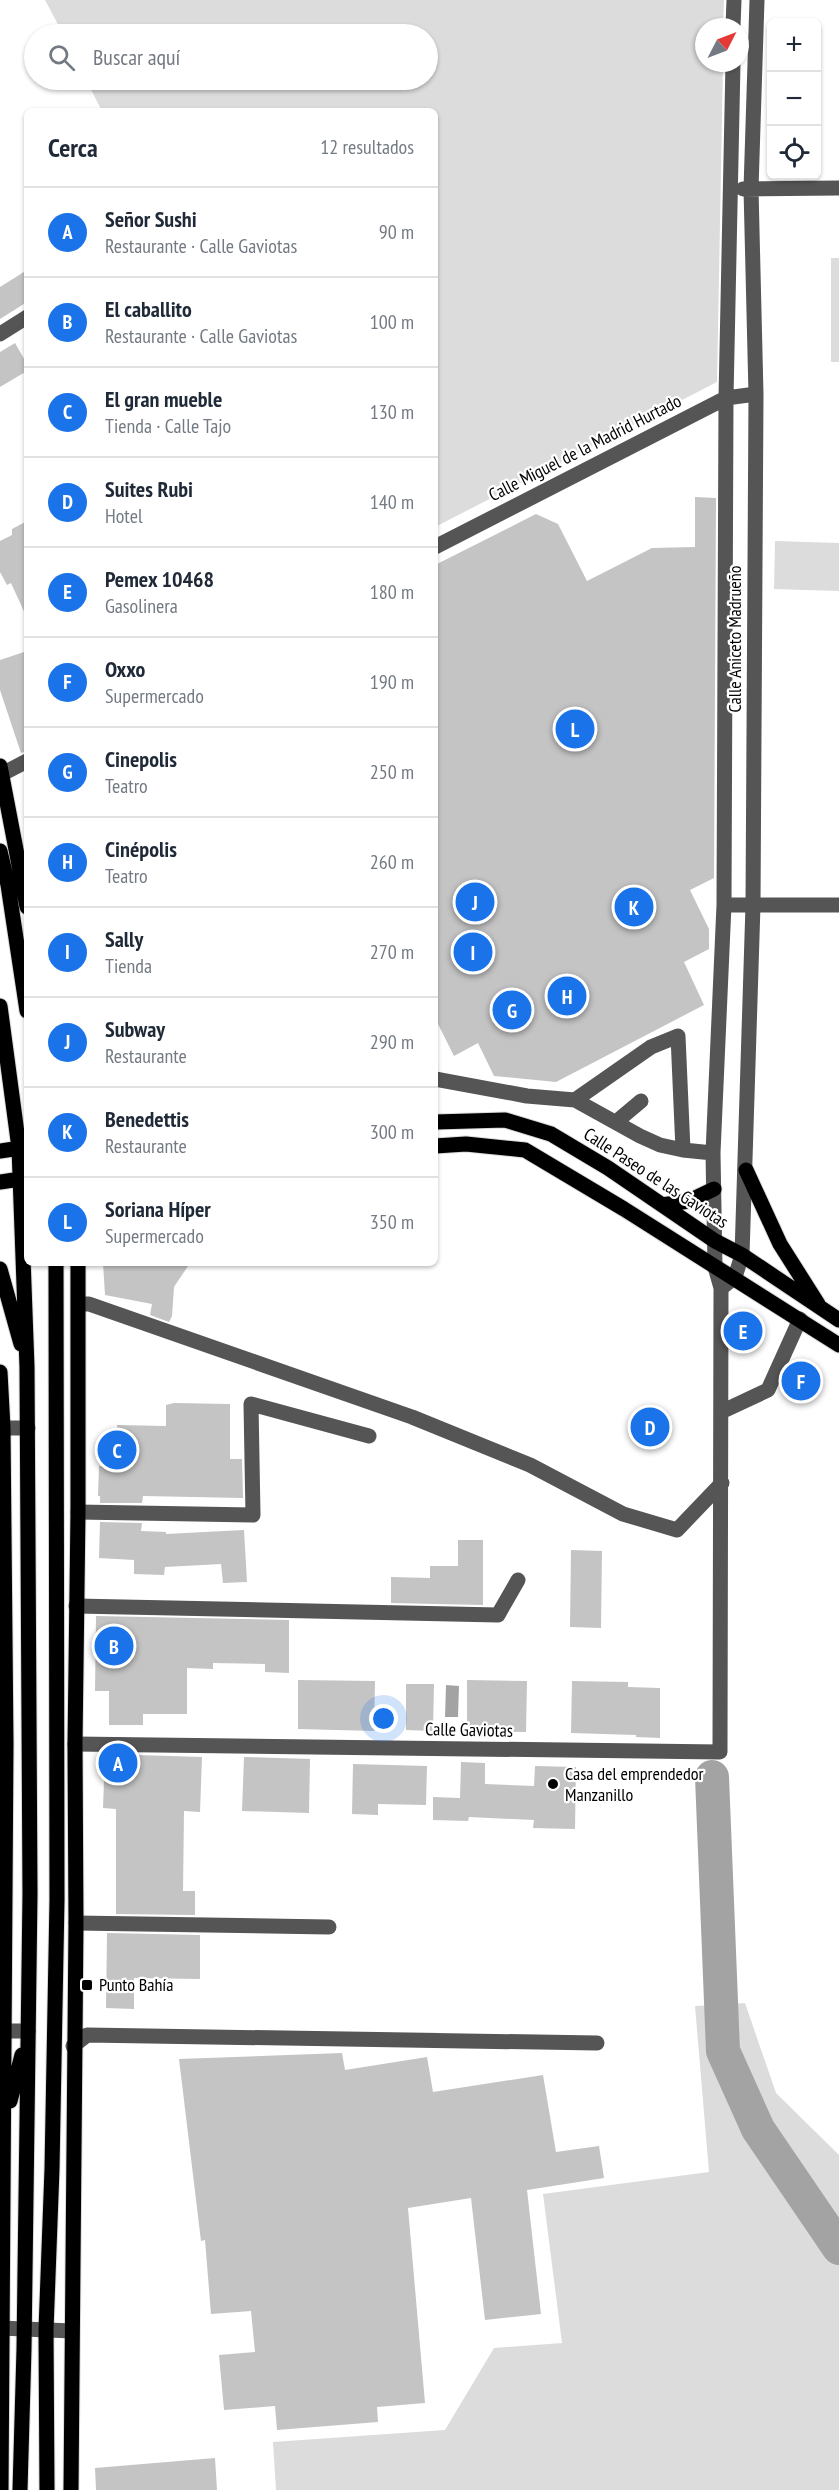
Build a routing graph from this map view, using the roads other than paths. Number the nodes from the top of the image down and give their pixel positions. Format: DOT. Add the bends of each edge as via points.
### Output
graph roads {
  1 [pos="734,0"];
  2 [pos="757,0"];
  3 [pos="733,18"];
  4 [pos="733,72"];
  5 [pos="839,188"];
  6 [pos="730,189"];
  7 [pos="751,189"];
  8 [pos="24,319"];
  9 [pos="0,334"];
  10 [pos="756,394"];
  11 [pos="726,398"];
  12 [pos="438,545"];
  13 [pos="24,762"];
  14 [pos="1,772"];
  15 [pos="0,851"];
  16 [pos="24,891"];
  17 [pos="724,905"];
  18 [pos="753,905"];
  19 [pos="839,905"];
  20 [pos="24,991"];
  21 [pos="0,1006"];
  22 [pos="438,1080"];
  23 [pos="575,1100"];
  24 [pos="640,1101"];
  25 [pos="438,1122"];
  26 [pos="616,1122"];
  27 [pos="438,1146"];
  28 [pos="23,1148"];
  29 [pos="683,1150"];
  30 [pos="0,1151"];
  31 [pos="713,1153"];
  32 [pos="746,1170"];
  33 [pos="24,1179"];
  34 [pos="0,1182"];
  35 [pos="714,1189"];
  36 [pos="662,1205"];
  37 [pos="715,1241"];
  38 [pos="742,1255"];
  39 [pos="25,1266"];
  40 [pos="56,1266"];
  41 [pos="78,1266"];
  42 [pos="715,1267"];
  43 [pos="0,1269"];
  44 [pos="735,1278"];
  45 [pos="721,1288"];
  46 [pos="79,1304"];
  47 [pos="821,1309"];
  48 [pos="800,1319"];
  49 [pos="839,1320"];
  50 [pos="839,1345"];
  51 [pos="27,1367"];
  52 [pos="0,1372"];
  53 [pos="721,1412"];
  54 [pos="2,1428"];
  55 [pos="28,1428"];
  56 [pos="369,1436"];
  57 [pos="722,1483"];
  58 [pos="78,1512"];
  59 [pos="518,1580"];
  60 [pos="76,1606"];
  61 [pos="3,1744"];
  62 [pos="75,1744"];
  63 [pos="720,1752"];
  64 [pos="76,1923"];
  65 [pos="329,1927"];
  66 [pos="2,2031"];
  67 [pos="28,2031"];
  68 [pos="597,2043"];
  69 [pos="73,2046"];
  70 [pos="4,2121"];
  71 [pos="53,2136"];
  72 [pos="2,2152"];
  73 [pos="52,2169"];
  74 [pos="2,2212"];
  75 [pos="72,2255"];
  76 [pos="1,2328"];
  77 [pos="24,2329"];
  78 [pos="46,2330"];
  79 [pos="72,2331"];
  80 [pos="1,2490"];
  81 [pos="20,2490"];
  82 [pos="47,2490"];
  83 [pos="69,2490"];
  1 -- 3 [label="street"];
  2 -- 7 [label="street, Calle Aniceto Madrueño"];
  4 -- 6 [label="street, Calle Aniceto Madrueño"];
  5 -- 7 [label="street"];
  6 -- 7 [label="street"];
  6 -- 11 [label="street, Calle Aniceto Madrueño"];
  7 -- 10 [label="street, Calle Aniceto Madrueño"];
  8 -- 9 [label="street"];
  10 -- 11 [label="street, Calle Miguel de la Madrid Hurtado"];
  10 -- 18 [label="street, Calle Aniceto Madrueño"];
  11 -- 12 [label="street, Calle Miguel de la Madrid Hurtado"];
  11 -- 17 [label="street, Calle Aniceto Madrueño"];
  13 -- 14 [label="street"];
  14 -- 16 [label="main road"];
  15 -- 20 [label="main road"];
  17 -- 18 [label="street"];
  17 -- 31 [label="street, Calle Aniceto Madrueño"];
  18 -- 19 [label="street"];
  18 -- 32 [label="street, Calle Aniceto Madrueño"];
  21 -- 28 [label="main road"];
  22 -- 23 [label="street" via="527,1096"];
  23 -- 26 [label="street"];
  23 -- 29 [label="street" via="651,1047 678,1036"];
  24 -- 26 [label="street"];
  25 -- 36 [label="main road, Calle Paseo de las Gaviotas" via="505,1120 551,1134"];
  26 -- 29 [label="street" via="660,1145"];
  27 -- 42 [label="main road" via="466,1144 525,1150"];
  28 -- 30 [label="main road"];
  28 -- 33 [label="main road"];
  29 -- 31 [label="street"];
  31 -- 35 [label="street, Calle Aniceto Madrueño"];
  32 -- 38 [label="street, Calle Aniceto Madrueño"];
  32 -- 47 [label="main road" via="780,1244"];
  33 -- 34 [label="main road"];
  35 -- 36 [label="main road" via="689,1201"];
  35 -- 37 [label="street, Calle Aniceto Madrueño"];
  36 -- 37 [label="main road, Calle Paseo de las Gaviotas"];
  37 -- 38 [label="main road, Calle Paseo de las Gaviotas"];
  37 -- 42 [label="street, Calle Aniceto Madrueño"];
  38 -- 44 [label="street, Calle Aniceto Madrueño"];
  38 -- 47 [label="main road, Calle Paseo de las Gaviotas"];
  39 -- 51 [label="main road"];
  40 -- 71 [label="main road" via="57,1900"];
  41 -- 46 [label="main road"];
  42 -- 44 [label="main road"];
  42 -- 45 [label="street, Calle Aniceto Madrueño"];
  43 -- 51 [label="main road"];
  44 -- 45 [label="street"];
  44 -- 48 [label="main road"];
  45 -- 53 [label="street, Calle Aniceto Madrueño"];
  46 -- 57 [label="street" via="89,1304 412,1417 530,1465 623,1514 677,1530"];
  46 -- 58 [label="main road"];
  47 -- 49 [label="main road, Calle Paseo de las Gaviotas"];
  48 -- 50 [label="main road"];
  48 -- 53 [label="street" via="768,1390"];
  51 -- 55 [label="main road"];
  52 -- 54 [label="main road"];
  53 -- 57 [label="street, Calle Aniceto Madrueño"];
  54 -- 55 [label="street"];
  54 -- 61 [label="main road"];
  55 -- 67 [label="main road"];
  56 -- 58 [label="street" via="251,1404 253,1515"];
  57 -- 63 [label="street, Calle Aniceto Madrueño"];
  58 -- 60 [label="main road"];
  59 -- 60 [label="street" via="498,1615"];
  60 -- 62 [label="main road"];
  61 -- 66 [label="main road"];
  62 -- 63 [label="street, Calle Gaviotas"];
  62 -- 64 [label="main road"];
  64 -- 65 [label="street"];
  64 -- 69 [label="main road"];
  66 -- 67 [label="street"];
  66 -- 70 [label="main road"];
  67 -- 70 [label="main road"];
  67 -- 77 [label="main road"];
  68 -- 69 [label="street" via="87,2035"];
  69 -- 71 [label="main road"];
  69 -- 75 [label="main road"];
  70 -- 72 [label="main road"];
  71 -- 73 [label="main road"];
  72 -- 74 [label="main road"];
  73 -- 75 [label="main road"];
  73 -- 78 [label="main road"];
  74 -- 76 [label="main road"];
  75 -- 79 [label="main road"];
  76 -- 77 [label="street"];
  76 -- 80 [label="main road"];
  77 -- 78 [label="street"];
  77 -- 81 [label="main road"];
  78 -- 79 [label="street"];
  78 -- 82 [label="main road"];
  79 -- 83 [label="main road"];
}
